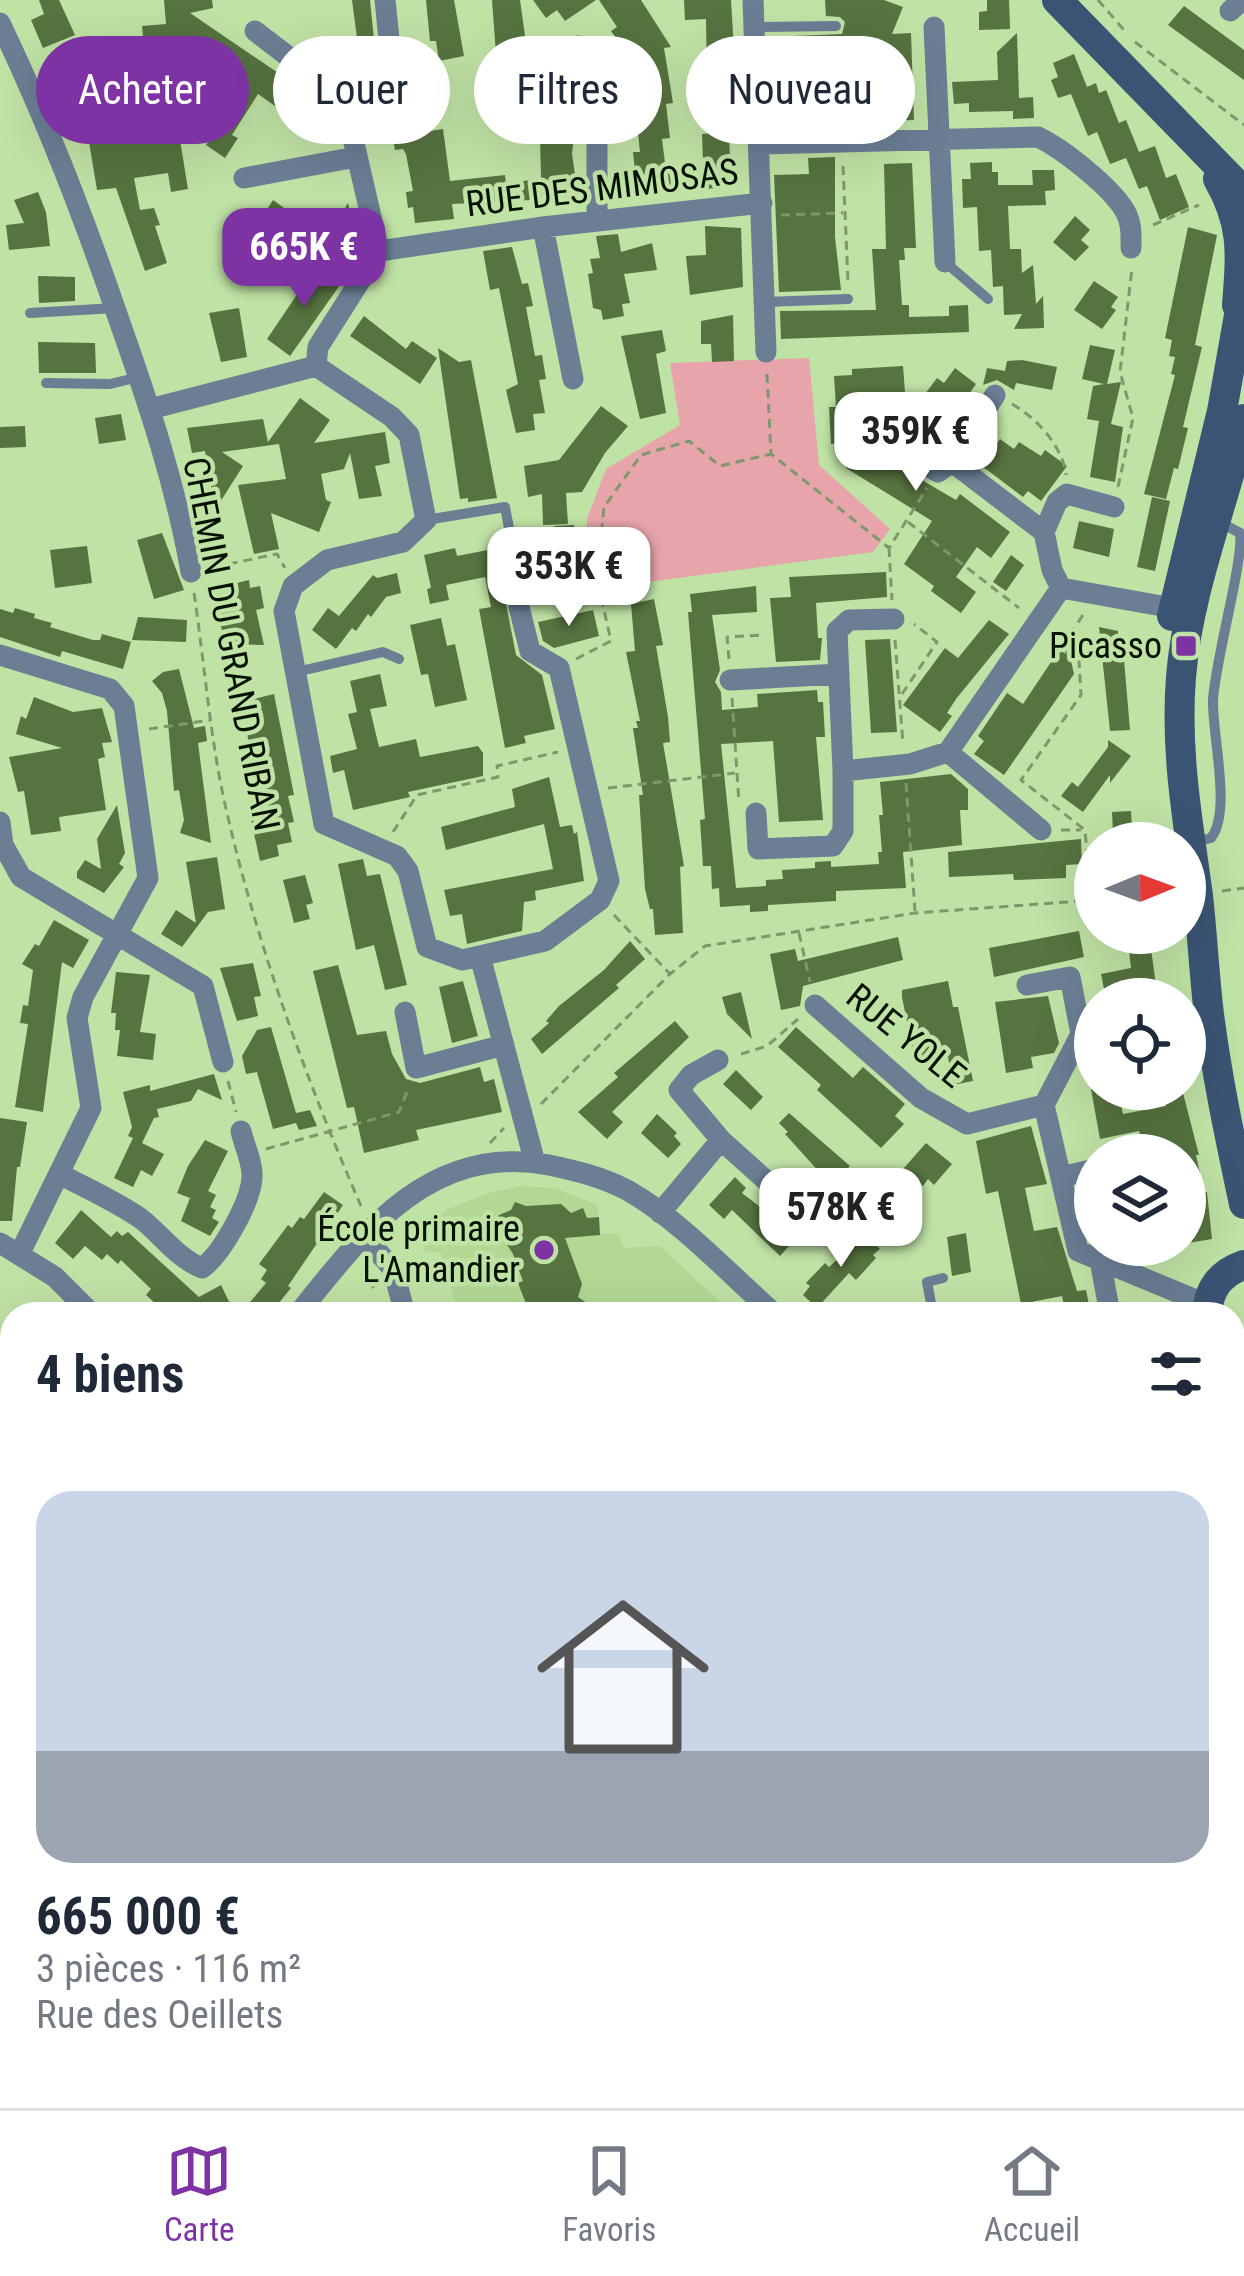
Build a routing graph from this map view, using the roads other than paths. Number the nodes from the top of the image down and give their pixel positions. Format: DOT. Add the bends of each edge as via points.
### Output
graph roads {
  1 [pos="385,0"];
  2 [pos="753,0"];
  3 [pos="1057,0"];
  4 [pos="1076,0"];
  5 [pos="0,23"];
  6 [pos="836,26"];
  7 [pos="755,27"];
  8 [pos="934,27"];
  9 [pos="255,32"];
  10 [pos="391,36"];
  11 [pos="755,36"];
  12 [pos="273,46"];
  13 [pos="939,140"];
  14 [pos="915,141"];
  15 [pos="354,144"];
  16 [pos="597,144"];
  17 [pos="760,144"];
  18 [pos="356,157"];
  19 [pos="1242,160"];
  20 [pos="244,178"];
  21 [pos="1236,193"];
  22 [pos="762,209"];
  23 [pos="597,221"];
  24 [pos="543,227"];
  25 [pos="1131,248"];
  26 [pos="379,251"];
  27 [pos="945,262"];
  28 [pos="1244,287"];
  29 [pos="848,298"];
  30 [pos="988,299"];
  31 [pos="765,302"];
  32 [pos="115,308"];
  33 [pos="29,313"];
  34 [pos="1234,341"];
  35 [pos="766,352"];
  36 [pos="316,366"];
  37 [pos="139,377"];
  38 [pos="573,379"];
  39 [pos="46,383"];
  40 [pos="995,395"];
  41 [pos="150,409"];
  42 [pos="1244,419"];
  43 [pos="877,435"];
  44 [pos="945,467"];
  45 [pos="1114,507"];
  46 [pos="426,520"];
  47 [pos="1216,522"];
  48 [pos="1044,532"];
  49 [pos="514,554"];
  50 [pos="191,572"];
  51 [pos="1061,588"];
  52 [pos="519,608"];
  53 [pos="1184,609"];
  54 [pos="894,614"];
  55 [pos="0,657"];
  56 [pos="399,658"];
  57 [pos="296,672"];
  58 [pos="839,674"];
  59 [pos="730,680"];
  60 [pos="948,752"];
  61 [pos="843,771"];
  62 [pos="756,813"];
  63 [pos="1178,822"];
  64 [pos="0,823"];
  65 [pos="1041,830"];
  66 [pos="1206,839"];
  67 [pos="118,932"];
  68 [pos="1194,954"];
  69 [pos="1203,954"];
  70 [pos="480,956"];
  71 [pos="1027,985"];
  72 [pos="815,1005"];
  73 [pos="1208,1005"];
  74 [pos="405,1012"];
  75 [pos="504,1045"];
  76 [pos="718,1060"];
  77 [pos="223,1062"];
  78 [pos="1044,1105"];
  79 [pos="241,1131"];
  80 [pos="721,1140"];
  81 [pos="536,1163"];
  82 [pos="1074,1174"];
  83 [pos="61,1175"];
  84 [pos="1060,1177"];
  85 [pos="1244,1204"];
  86 [pos="660,1213"];
  87 [pos="818,1227"];
  88 [pos="1074,1235"];
  89 [pos="365,1237"];
  90 [pos="9,1249"];
  91 [pos="1244,1265"];
  92 [pos="1101,1266"];
  93 [pos="1113,1266"];
  94 [pos="943,1278"];
  95 [pos="80,1302"];
  96 [pos="308,1302"];
  97 [pos="402,1302"];
  98 [pos="761,1302"];
  99 [pos="931,1302"];
  100 [pos="1108,1302"];
  101 [pos="1193,1302"];
  102 [pos="1210,1302"];
  1 -- 10 [label="street"];
  2 -- 7 [label="street"];
  3 -- 21 [label="street"];
  4 -- 19 [label="street"];
  5 -- 32 [label="street, CHEMIN DU GRAND RIBAN" via="69,176"];
  6 -- 7 [label="lane"];
  7 -- 11 [label="street"];
  8 -- 13 [label="street"];
  9 -- 12 [label="street"];
  13 -- 14 [label="street"];
  13 -- 25 [label="street" via="1051,143 1124,208"];
  13 -- 27 [label="street"];
  15 -- 18 [label="street"];
  16 -- 23 [label="street"];
  17 -- 22 [label="street"];
  18 -- 20 [label="street"];
  18 -- 26 [label="street"];
  21 -- 34 [label="street" via="1242,227"];
  22 -- 23 [label="street, RUE DES MIMOSAS"];
  22 -- 31 [label="street"];
  23 -- 24 [label="street, RUE DES MIMOSAS"];
  24 -- 26 [label="street, RUE DES MIMOSAS"];
  24 -- 38 [label="street"];
  26 -- 36 [label="street" via="318,347"];
  27 -- 30 [label="lane"];
  28 -- 34 [label="street"];
  29 -- 31 [label="lane"];
  31 -- 35 [label="street"];
  32 -- 33 [label="lane"];
  32 -- 37 [label="street, CHEMIN DU GRAND RIBAN"];
  34 -- 53 [label="street"];
  36 -- 41 [label="street"];
  36 -- 46 [label="street" via="409,435"];
  37 -- 39 [label="lane"];
  37 -- 41 [label="street, CHEMIN DU GRAND RIBAN"];
  40 -- 44 [label="street"];
  41 -- 50 [label="street, CHEMIN DU GRAND RIBAN"];
  42 -- 47 [label="street"];
  43 -- 44 [label="street"];
  44 -- 48 [label="street"];
  45 -- 48 [label="street" via="1067,494"];
  46 -- 49 [label="lane" via="505,506"];
  46 -- 57 [label="street" via="404,542 327,560 293,586 284,611"];
  47 -- 53 [label="street"];
  47 -- 66 [label="lane" via="1235,529 1243,549 1214,700 1221,818"];
  48 -- 51 [label="street"];
  51 -- 53 [label="street"];
  51 -- 60 [label="street"];
  52 -- 70 [label="street" via="530,651 559,668 609,881 600,900 545,941"];
  53 -- 63 [label="street"];
  54 -- 58 [label="street" via="849,620 837,631"];
  55 -- 67 [label="street" via="110,689 124,706 148,878"];
  56 -- 57 [label="lane" via="382,652"];
  57 -- 70 [label="street" via="324,824 397,856 427,947 462,960"];
  58 -- 59 [label="street"];
  58 -- 61 [label="street"];
  60 -- 61 [label="street"];
  60 -- 65 [label="street"];
  61 -- 62 [label="street" via="843,831 833,846 758,849"];
  64 -- 67 [label="street" via="21,877"];
  67 -- 77 [label="street" via="202,986"];
  67 -- 83 [label="street" via="77,1018 91,1108"];
  68 -- 73 [label="street"];
  69 -- 73 [label="street"];
  70 -- 75 [label="street"];
  71 -- 78 [label="street" via="1070,977 1081,1034"];
  72 -- 78 [label="street, RUE YOLE" via="921,1099 967,1124"];
  73 -- 85 [label="street"];
  74 -- 75 [label="street" via="416,1068"];
  75 -- 81 [label="street"];
  76 -- 80 [label="street" via="679,1090"];
  78 -- 84 [label="street"];
  79 -- 83 [label="street" via="253,1176 214,1259 202,1268 117,1203"];
  80 -- 86 [label="street"];
  80 -- 87 [label="street"];
  81 -- 86 [label="street" via="591,1173"];
  81 -- 89 [label="street" via="501,1159 441,1175"];
  82 -- 84 [label="street"];
  83 -- 90 [label="street"];
  84 -- 88 [label="street"];
  86 -- 98 [label="street"];
  89 -- 96 [label="street"];
  89 -- 97 [label="street" via="393,1269"];
  90 -- 95 [label="street"];
  91 -- 102 [label="street" via="1218,1280"];
  92 -- 100 [label="street"];
  93 -- 101 [label="street"];
  94 -- 99 [label="lane" via="927,1282"];
}
